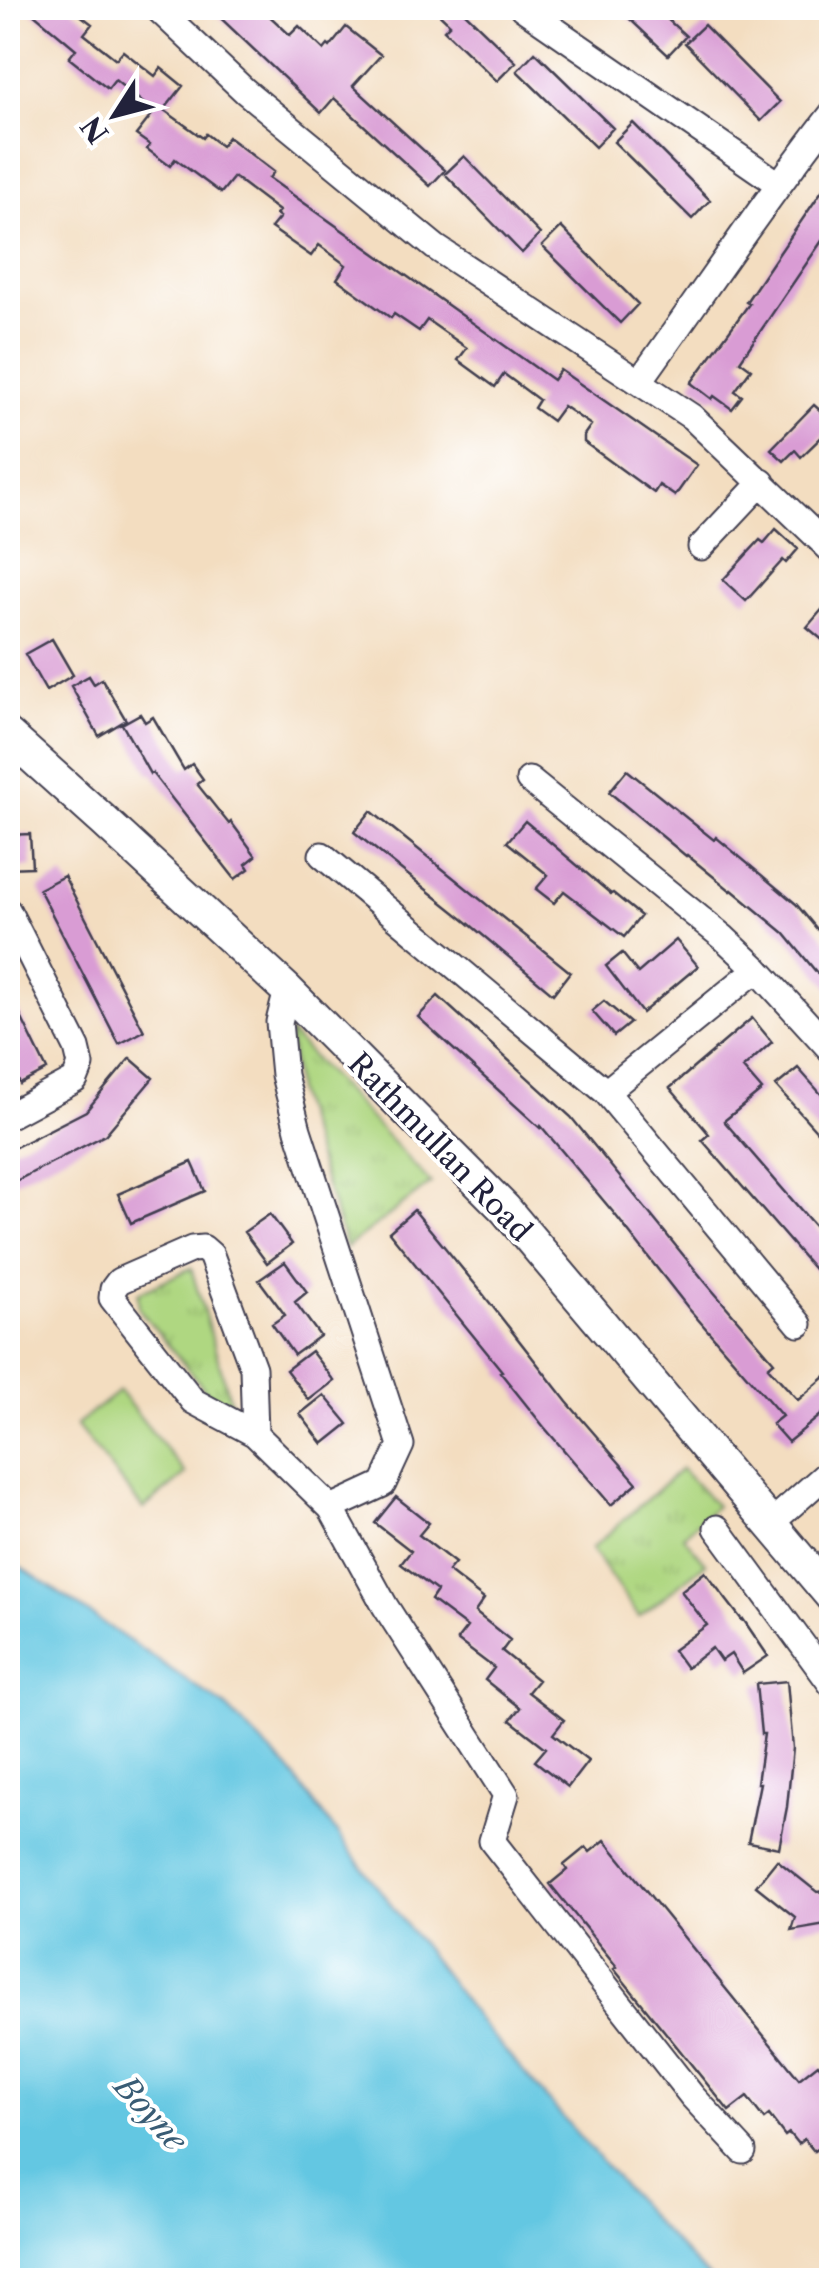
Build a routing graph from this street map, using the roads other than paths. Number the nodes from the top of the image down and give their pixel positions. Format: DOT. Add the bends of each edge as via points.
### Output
graph roads {
  1 [pos="157,8"];
  2 [pos="522,8"];
  3 [pos="832,114"];
  4 [pos="777,184"];
  5 [pos="638,382"];
  6 [pos="762,482"];
  7 [pos="701,547"];
  8 [pos="832,551"];
  9 [pos="8,735"];
  10 [pos="529,780"];
  11 [pos="322,854"];
  12 [pos="8,911"];
  13 [pos="757,969"];
  14 [pos="287,990"];
  15 [pos="832,1051"];
  16 [pos="606,1092"];
  17 [pos="8,1116"];
  18 [pos="799,1324"];
  19 [pos="255,1434"];
  20 [pos="832,1469"];
  21 [pos="331,1508"];
  22 [pos="770,1524"];
  23 [pos="717,1528"];
  24 [pos="832,1597"];
  25 [pos="832,1685"];
  26 [pos="743,2151"];
  1 -- 5 [label="street" via="246,92 435,247"];
  2 -- 4 [label="street"];
  3 -- 4 [label="street"];
  4 -- 5 [label="street"];
  5 -- 6 [label="street" via="692,417"];
  6 -- 7 [label="street"];
  6 -- 8 [label="street"];
  9 -- 14 [label="street, Rathmullan Road"];
  10 -- 13 [label="street"];
  11 -- 16 [label="street"];
  12 -- 17 [label="street" via="81,1065 75,1080"];
  13 -- 15 [label="street"];
  13 -- 16 [label="street"];
  14 -- 21 [label="street" via="279,1022 284,1075 400,1445 383,1484"];
  14 -- 22 [label="street, Rathmullan Road" via="505,1209"];
  16 -- 18 [label="street"];
  19 -- 19 [label="street" via="193,1401 112,1298 120,1281 192,1249 211,1255 253,1368"];
  19 -- 21 [label="street"];
  20 -- 22 [label="street"];
  21 -- 26 [label="street" via="385,1606 506,1794 492,1841 692,2096"];
  22 -- 24 [label="street, Rathmullan Road"];
  23 -- 25 [label="street"];
}
